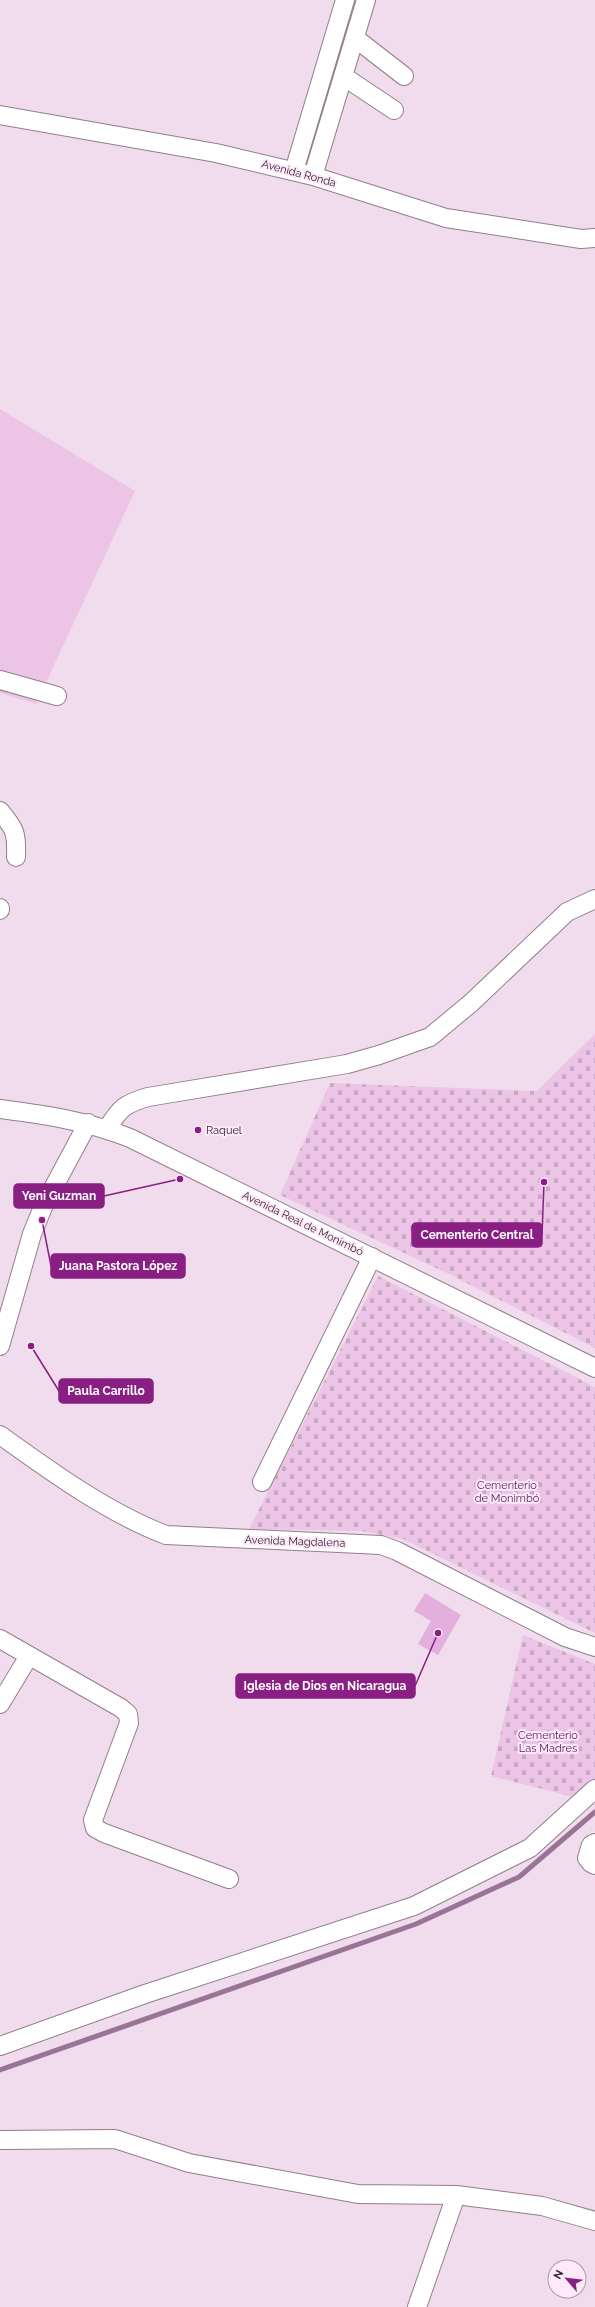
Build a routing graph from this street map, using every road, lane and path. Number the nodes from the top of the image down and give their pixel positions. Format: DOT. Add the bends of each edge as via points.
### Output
graph roads {
  1 [pos="344,0"];
  2 [pos="366,0"];
  3 [pos="355,38"];
  4 [pos="343,76"];
  5 [pos="404,76"];
  6 [pos="394,110"];
  7 [pos="0,115"];
  8 [pos="294,171"];
  9 [pos="313,176"];
  10 [pos="595,238"];
  11 [pos="0,680"];
  12 [pos="57,696"];
  13 [pos="0,811"];
  14 [pos="16,857"];
  15 [pos="595,899"];
  16 [pos="0,1109"];
  17 [pos="88,1124"];
  18 [pos="107,1129"];
  19 [pos="372,1257"];
  20 [pos="0,1346"];
  21 [pos="595,1368"];
  22 [pos="0,1435"];
  23 [pos="262,1482"];
  24 [pos="0,1639"];
  25 [pos="595,1647"];
  26 [pos="29,1656"];
  27 [pos="0,1704"];
  28 [pos="595,1789"];
  29 [pos="595,1842"];
  30 [pos="595,1865"];
  31 [pos="229,1879"];
  32 [pos="0,2046"];
  33 [pos="0,2140"];
  34 [pos="456,2195"];
  35 [pos="595,2221"];
  36 [pos="417,2307"];
  1 -- 8 [label="street"];
  2 -- 3 [label="street"];
  3 -- 4 [label="street"];
  3 -- 5 [label="street"];
  4 -- 6 [label="street"];
  4 -- 9 [label="street"];
  7 -- 8 [label="street, Avenida Ronda" via="216,153"];
  8 -- 9 [label="street, Avenida Ronda"];
  9 -- 10 [label="street, Avenida Ronda" via="446,218 581,239"];
  11 -- 12 [label="street"];
  13 -- 14 [label="street" via="13,826 17,836"];
  15 -- 18 [label="street" via="567,912 471,1003 430,1037 347,1064 148,1097 120,1108"];
  16 -- 17 [label="street, Avenida Real de Monimbó"];
  17 -- 18 [label="street, Avenida Real de Monimbó"];
  17 -- 20 [label="street" via="43,1207 32,1234"];
  18 -- 19 [label="street, Avenida Real de Monimbó"];
  19 -- 21 [label="street, Avenida Real de Monimbó"];
  19 -- 23 [label="street"];
  22 -- 25 [label="street, Avenida Magdalena" via="136,1524 166,1535 381,1545 565,1637"];
  24 -- 26 [label="street"];
  26 -- 27 [label="street"];
  26 -- 31 [label="street" via="128,1714 129,1723 93,1820 95,1828"];
  28 -- 32 [label="street" via="530,1848 414,1906 145,1994"];
  29 -- 30 [label="street" via="591,1845 587,1858"];
  33 -- 34 [label="street" via="115,2139 189,2164 358,2194"];
  34 -- 35 [label="street" via="542,2206"];
  34 -- 36 [label="street"];
}
